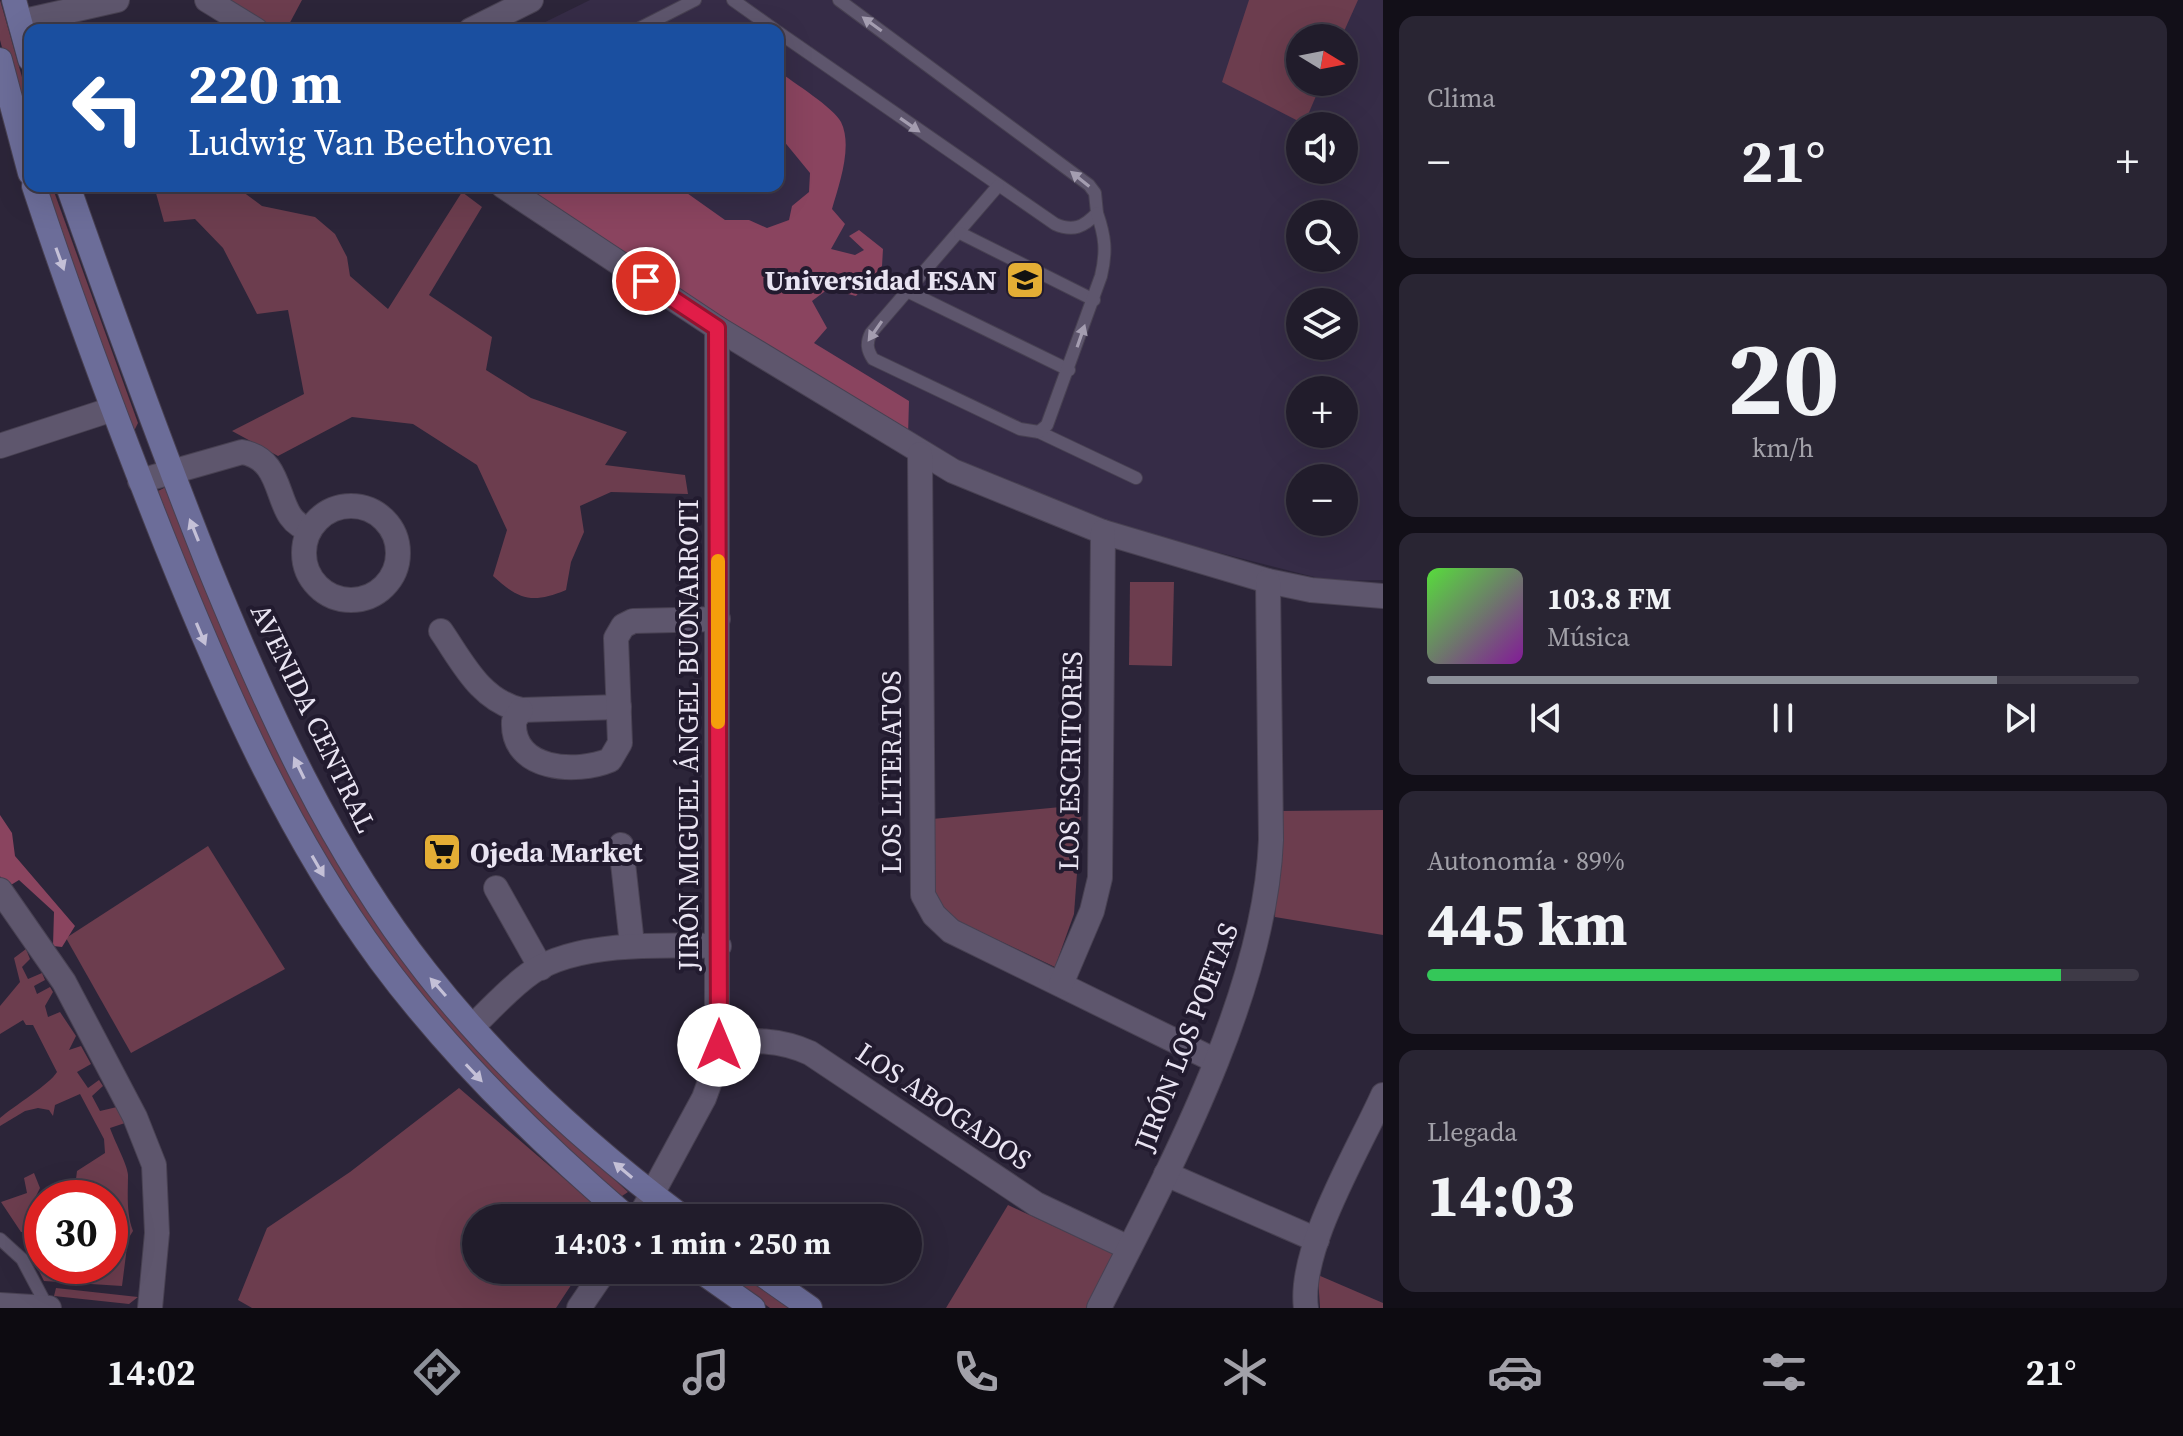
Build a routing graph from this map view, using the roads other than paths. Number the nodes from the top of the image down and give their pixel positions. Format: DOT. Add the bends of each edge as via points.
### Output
graph roads {
  1 [pos="117,0"];
  2 [pos="207,0"];
  3 [pos="531,0"];
  4 [pos="695,0"];
  5 [pos="733,0"];
  6 [pos="839,0"];
  7 [pos="17,11"];
  8 [pos="246,24"];
  9 [pos="483,24"];
  10 [pos="648,24"];
  11 [pos="767,24"];
  12 [pos="784,36"];
  13 [pos="24,37"];
  14 [pos="0,60"];
  15 [pos="24,150"];
  16 [pos="998,186"];
  17 [pos="36,192"];
  18 [pos="70,192"];
  19 [pos="512,192"];
  20 [pos="1097,213"];
  21 [pos="960,233"];
  22 [pos="909,292"];
  23 [pos="1094,300"];
  24 [pos="717,328"];
  25 [pos="1069,370"];
  26 [pos="113,409"];
  27 [pos="1039,432"];
  28 [pos="0,446"];
  29 [pos="920,454"];
  30 [pos="170,472"];
  31 [pos="1136,478"];
  32 [pos="140,481"];
  33 [pos="310,529"];
  34 [pos="1103,532"];
  35 [pos="1268,581"];
  36 [pos="1383,596"];
  37 [pos="718,619"];
  38 [pos="441,631"];
  39 [pos="619,707"];
  40 [pos="521,710"];
  41 [pos="621,845"];
  42 [pos="496,888"];
  43 [pos="0,890"];
  44 [pos="632,944"];
  45 [pos="719,946"];
  46 [pos="541,968"];
  47 [pos="1061,984"];
  48 [pos="473,1026"];
  49 [pos="719,1045"];
  50 [pos="1214,1060"];
  51 [pos="1383,1095"];
  52 [pos="1166,1174"];
  53 [pos="650,1193"];
  54 [pos="611,1204"];
  55 [pos="645,1204"];
  56 [pos="665,1204"];
  57 [pos="0,1239"];
  58 [pos="1317,1240"];
  59 [pos="1129,1248"];
  60 [pos="595,1284"];
  61 [pos="719,1284"];
  62 [pos="776,1284"];
  63 [pos="3,1305"];
  64 [pos="48,1308"];
  65 [pos="150,1308"];
  66 [pos="579,1308"];
  67 [pos="753,1308"];
  68 [pos="810,1308"];
  69 [pos="1099,1308"];
  70 [pos="1306,1308"];
  1 -- 7 [label="street"];
  2 -- 8 [label="street"];
  3 -- 9 [label="street"];
  4 -- 10 [label="lane"];
  5 -- 11 [label="lane"];
  20 -- 6 [label="lane, one-way" via="1089,185"];
  7 -- 13 [label="street"];
  12 -- 16 [label="lane, one-way"];
  14 -- 15 [label="street"];
  16 -- 20 [label="lane" via="1065,229 1088,223"];
  16 -- 21 [label="lane"];
  17 -- 26 [label="street, one-way"];
  18 -- 30 [label="street, AVENIDA CENTRAL"];
  19 -- 24 [label="street"];
  20 -- 23 [label="lane" via="1107,255"];
  21 -- 22 [label="lane"];
  21 -- 23 [label="lane"];
  22 -- 25 [label="lane"];
  22 -- 27 [label="lane, one-way" via="871,333 867,346 873,359 1020,429"];
  25 -- 23 [label="lane, one-way"];
  24 -- 29 [label="street"];
  24 -- 37 [label="street, JIRÓN MIGUEL ÁNGEL BUONARROTI"];
  25 -- 27 [label="lane" via="1047,425"];
  26 -- 28 [label="street"];
  26 -- 32 [label="street"];
  27 -- 31 [label="lane"];
  29 -- 34 [label="street"];
  29 -- 47 [label="street, LOS LITERATOS" via="923,895 951,931"];
  30 -- 32 [label="street"];
  30 -- 33 [label="street" via="242,452 256,454 268,463 291,518"];
  48 -- 30 [label="street, AVENIDA CENTRAL, one-way" via="403,941 310,791 255,679"];
  32 -- 54 [label="street, one-way" via="224,688 343,907 451,1048"];
  34 -- 35 [label="street"];
  34 -- 47 [label="street, LOS ESCRITORES" via="1100,878"];
  35 -- 36 [label="street"];
  35 -- 50 [label="street, JIRÓN LOS POETAS" via="1269,882 1249,970"];
  37 -- 39 [label="street" via="633,621 623,626 616,638"];
  37 -- 45 [label="street, JIRÓN MIGUEL ÁNGEL BUONARROTI"];
  38 -- 40 [label="street" via="484,694"];
  39 -- 40 [label="street"];
  39 -- 40 [label="street" via="620,743 610,760 560,767 534,760 519,741 514,721"];
  41 -- 44 [label="street"];
  42 -- 46 [label="street"];
  43 -- 65 [label="street" via="64,982 135,1117 154,1165 157,1233"];
  44 -- 45 [label="street"];
  44 -- 46 [label="street"];
  45 -- 49 [label="street, JIRÓN MIGUEL ÁNGEL BUONARROTI"];
  46 -- 48 [label="street"];
  47 -- 50 [label="street, LOS LITERATOS"];
  53 -- 48 [label="street, AVENIDA CENTRAL, one-way"];
  49 -- 53 [label="street, JIRÓN MIGUEL ÁNGEL BUONARROTI" via="710,1086"];
  49 -- 59 [label="street, LOS ABOGADOS" via="783,1043 810,1053 1036,1204"];
  50 -- 52 [label="street, JIRÓN LOS POETAS"];
  51 -- 58 [label="street"];
  52 -- 58 [label="street"];
  52 -- 59 [label="street, JIRÓN LOS POETAS"];
  53 -- 55 [label="street, JIRÓN MIGUEL ÁNGEL BUONARROTI"];
  53 -- 56 [label="street, AVENIDA CENTRAL"];
  57 -- 64 [label="lane" via="22,1259"];
  58 -- 70 [label="street" via="1307,1266"];
  59 -- 69 [label="street, JIRÓN LOS POETAS"];
  60 -- 66 [label="street"];
  61 -- 67 [label="street"];
  62 -- 68 [label="street"];
  63 -- 64 [label="street"];
}
